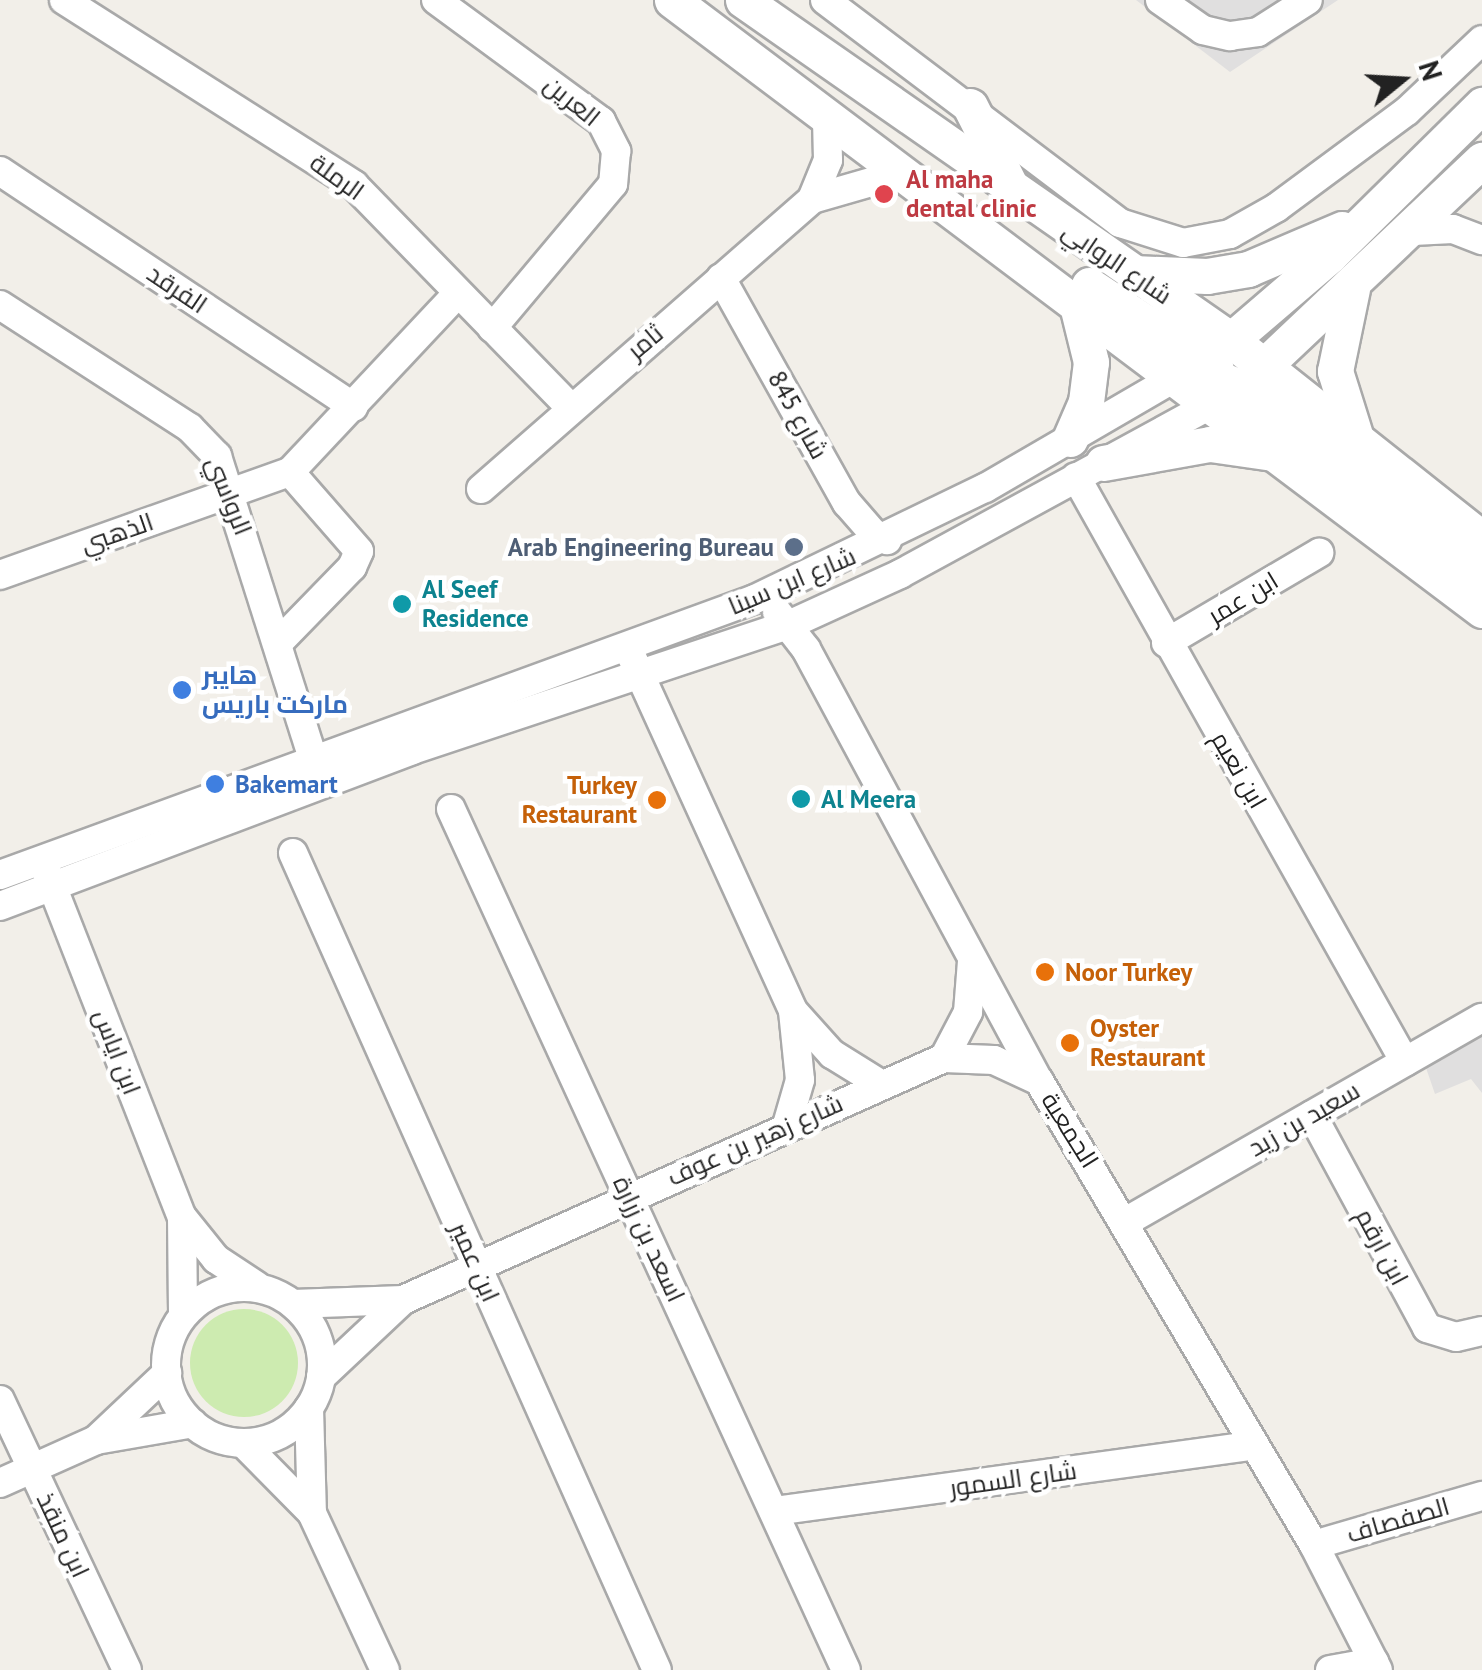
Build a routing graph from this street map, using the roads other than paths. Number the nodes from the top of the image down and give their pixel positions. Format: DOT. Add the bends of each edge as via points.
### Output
graph roads {
  1 [pos="64,0"];
  2 [pos="436,0"];
  3 [pos="672,0"];
  4 [pos="744,0"];
  5 [pos="825,0"];
  6 [pos="1160,0"];
  7 [pos="1308,0"];
  8 [pos="1482,40"];
  9 [pos="1482,105"];
  10 [pos="970,106"];
  11 [pos="827,118"];
  12 [pos="1482,160"];
  13 [pos="0,171"];
  14 [pos="902,173"];
  15 [pos="1015,194"];
  16 [pos="812,198"];
  17 [pos="950,208"];
  18 [pos="1378,210"];
  19 [pos="1413,231"];
  20 [pos="1482,240"];
  21 [pos="1132,273"];
  22 [pos="720,278"];
  23 [pos="1352,288"];
  24 [pos="457,294"];
  25 [pos="1077,305"];
  26 [pos="7,316"];
  27 [pos="492,328"];
  28 [pos="1231,340"];
  29 [pos="1188,370"];
  30 [pos="1240,386"];
  31 [pos="569,406"];
  32 [pos="354,407"];
  33 [pos="1070,439"];
  34 [pos="1358,441"];
  35 [pos="1281,454"];
  36 [pos="1089,470"];
  37 [pos="290,472"];
  38 [pos="481,489"];
  39 [pos="234,493"];
  40 [pos="1482,539"];
  41 [pos="888,540"];
  42 [pos="1319,552"];
  43 [pos="0,575"];
  44 [pos="1482,575"];
  45 [pos="755,598"];
  46 [pos="1482,610"];
  47 [pos="790,624"];
  48 [pos="278,642"];
  49 [pos="1166,643"];
  50 [pos="628,645"];
  51 [pos="638,672"];
  52 [pos="314,758"];
  53 [pos="322,788"];
  54 [pos="451,809"];
  55 [pos="293,853"];
  56 [pos="42,860"];
  57 [pos="0,875"];
  58 [pos="52,887"];
  59 [pos="0,906"];
  60 [pos="972,960"];
  61 [pos="793,1011"];
  62 [pos="1482,1018"];
  63 [pos="944,1058"];
  64 [pos="1405,1062"];
  65 [pos="1039,1080"];
  66 [pos="882,1085"];
  67 [pos="1312,1115"];
  68 [pos="786,1126"];
  69 [pos="628,1196"];
  70 [pos="182,1217"];
  71 [pos="1127,1222"];
  72 [pos="476,1263"];
  73 [pos="260,1288"];
  74 [pos="402,1300"];
  75 [pos="294,1304"];
  76 [pos="183,1315"];
  77 [pos="1482,1332"];
  78 [pos="167,1373"];
  79 [pos="321,1377"];
  80 [pos="0,1400"];
  81 [pos="310,1408"];
  82 [pos="193,1423"];
  83 [pos="96,1440"];
  84 [pos="243,1443"];
  85 [pos="1252,1446"];
  86 [pos="32,1470"];
  87 [pos="0,1483"];
  88 [pos="1482,1496"];
  89 [pos="774,1511"];
  90 [pos="312,1513"];
  91 [pos="1314,1545"];
  92 [pos="1376,1666"];
  93 [pos="126,1670"];
  94 [pos="385,1670"];
  95 [pos="657,1670"];
  96 [pos="846,1670"];
  97 [pos="1330,1670"];
  1 -- 24 [label="street, الرملة" via="354,185"];
  2 -- 27 [label="street, العرين" via="600,121 616,150 613,184"];
  3 -- 11 [label="street, شارع الروابي"];
  4 -- 15 [label="street, شارع الروابي"];
  5 -- 10 [label="street, شارع الروابي"];
  6 -- 7 [label="street" via="1203,30 1230,36 1258,32"];
  8 -- 10 [label="street, شارع الروابي" via="1407,111 1276,208 1206,241 1161,240 1120,224"];
  9 -- 18 [label="street, شارع ابن سينا"];
  10 -- 15 [label="street"];
  11 -- 14 [label="street, شارع الروابي"];
  11 -- 16 [label="street" via="828,160"];
  12 -- 19 [label="street, شارع ابن سينا"];
  13 -- 32 [label="street, الفرقد"];
  14 -- 16 [label="street, ثامر"];
  14 -- 17 [label="street, شارع الروابي"];
  15 -- 21 [label="street, شارع الروابي"];
  16 -- 22 [label="street, ثامر"];
  17 -- 25 [label="street, شارع الروابي"];
  17 -- 29 [label="street" via="1036,249"];
  18 -- 21 [label="street" via="1248,269 1207,276"];
  18 -- 28 [label="street, شارع ابن سينا"];
  19 -- 20 [label="street" via="1453,228"];
  19 -- 23 [label="street, شارع ابن سينا"];
  21 -- 28 [label="street, شارع الروابي"];
  22 -- 31 [label="street, ثامر"];
  22 -- 41 [label="street, شارع 845" via="847,503"];
  23 -- 30 [label="street, شارع ابن سينا"];
  23 -- 34 [label="street" via="1335,371"];
  24 -- 27 [label="street, الرملة"];
  24 -- 32 [label="street"];
  25 -- 29 [label="street, شارع الروابي"];
  25 -- 33 [label="street" via="1091,362 1086,402"];
  26 -- 39 [label="street, الرواسي" via="190,428 217,456"];
  27 -- 31 [label="street, الرملة"];
  28 -- 29 [label="street, شارع ابن سينا"];
  28 -- 30 [label="street, شارع الروابي"];
  29 -- 30 [label="street, شارع الروابي"];
  29 -- 30 [label="street" via="1233,372"];
  29 -- 33 [label="street, شارع ابن سينا"];
  30 -- 34 [label="street, شارع الروابي"];
  30 -- 35 [label="street"];
  30 -- 36 [label="street, شارع ابن سينا"];
  30 -- 44 [label="street"];
  31 -- 38 [label="street, ثامر"];
  32 -- 37 [label="street"];
  33 -- 41 [label="street, شارع ابن سينا"];
  34 -- 40 [label="street, شارع الروابي"];
  35 -- 36 [label="street" via="1210,444"];
  35 -- 46 [label="street"];
  36 -- 47 [label="street, شارع ابن سينا" via="900,574"];
  36 -- 49 [label="street, ابن نعيم"];
  37 -- 39 [label="street"];
  37 -- 48 [label="street" via="358,551 352,568"];
  39 -- 43 [label="street, الذهبي"];
  39 -- 48 [label="street, الرواسي"];
  41 -- 45 [label="street, شارع ابن سينا"];
  42 -- 49 [label="street, ابن عمر"];
  45 -- 47 [label="street, الجمعية"];
  45 -- 50 [label="street, شارع ابن سينا"];
  47 -- 51 [label="street, شارع ابن سينا"];
  47 -- 60 [label="street, الجمعية"];
  48 -- 52 [label="street, الرواسي"];
  49 -- 64 [label="street, ابن نعيم"];
  50 -- 51 [label="street"];
  50 -- 52 [label="street, شارع ابن سينا"];
  51 -- 53 [label="street, شارع ابن سينا"];
  51 -- 61 [label="street"];
  52 -- 53 [label="street, الرواسي"];
  52 -- 56 [label="street, شارع ابن سينا"];
  53 -- 58 [label="street, شارع ابن سينا"];
  54 -- 69 [label="street, اسعد بن زرارة"];
  55 -- 72 [label="street, ابن عمير"];
  56 -- 57 [label="street, شارع ابن سينا"];
  56 -- 58 [label="street, ابن اياس"];
  58 -- 59 [label="street, شارع ابن سينا"];
  58 -- 70 [label="street, ابن اياس"];
  60 -- 63 [label="street" via="968,1012"];
  60 -- 65 [label="street, الجمعية"];
  61 -- 66 [label="street" via="832,1054"];
  61 -- 68 [label="street" via="800,1080"];
  62 -- 64 [label="street, سعيد بن زيد"];
  63 -- 65 [label="street, شارع زهير بن عوف" via="994,1060"];
  63 -- 66 [label="street, شارع زهير بن عوف"];
  64 -- 67 [label="street, سعيد بن زيد"];
  65 -- 71 [label="street, الجمعية"];
  66 -- 68 [label="street, شارع زهير بن عوف"];
  67 -- 71 [label="street, سعيد بن زيد"];
  67 -- 77 [label="street, ابن ارقم" via="1428,1328 1456,1337"];
  68 -- 69 [label="street, شارع زهير بن عوف"];
  69 -- 72 [label="street, شارع زهير بن عوف"];
  69 -- 89 [label="street, اسعد بن زرارة"];
  70 -- 73 [label="street, ابن اياس" via="216,1259"];
  70 -- 76 [label="street, ابن اياس"];
  71 -- 85 [label="street, الجمعية"];
  72 -- 74 [label="street, شارع زهير بن عوف"];
  72 -- 95 [label="street, ابن عمير"];
  73 -- 75 [label="street"];
  73 -- 76 [label="street" via="224,1289"];
  74 -- 75 [label="street, شارع زهير بن عوف"];
  74 -- 79 [label="street, شارع زهير بن عوف"];
  75 -- 79 [label="street" via="316,1333"];
  76 -- 78 [label="street" via="171,1336"];
  78 -- 82 [label="street" via="173,1396"];
  78 -- 83 [label="street"];
  79 -- 81 [label="street"];
  80 -- 86 [label="street, ابن منقذ"];
  81 -- 84 [label="street" via="285,1431"];
  81 -- 90 [label="street"];
  82 -- 83 [label="street"];
  82 -- 84 [label="street"];
  83 -- 86 [label="street"];
  84 -- 90 [label="street"];
  85 -- 89 [label="street, شارع السمور"];
  85 -- 91 [label="street, الجمعية"];
  86 -- 87 [label="street"];
  86 -- 93 [label="street, ابن منقذ"];
  88 -- 91 [label="street, الصفصاف"];
  89 -- 96 [label="street, اسعد بن زرارة"];
  90 -- 94 [label="street"];
  91 -- 92 [label="street, الجمعية"];
  92 -- 97 [label="street"];
}
